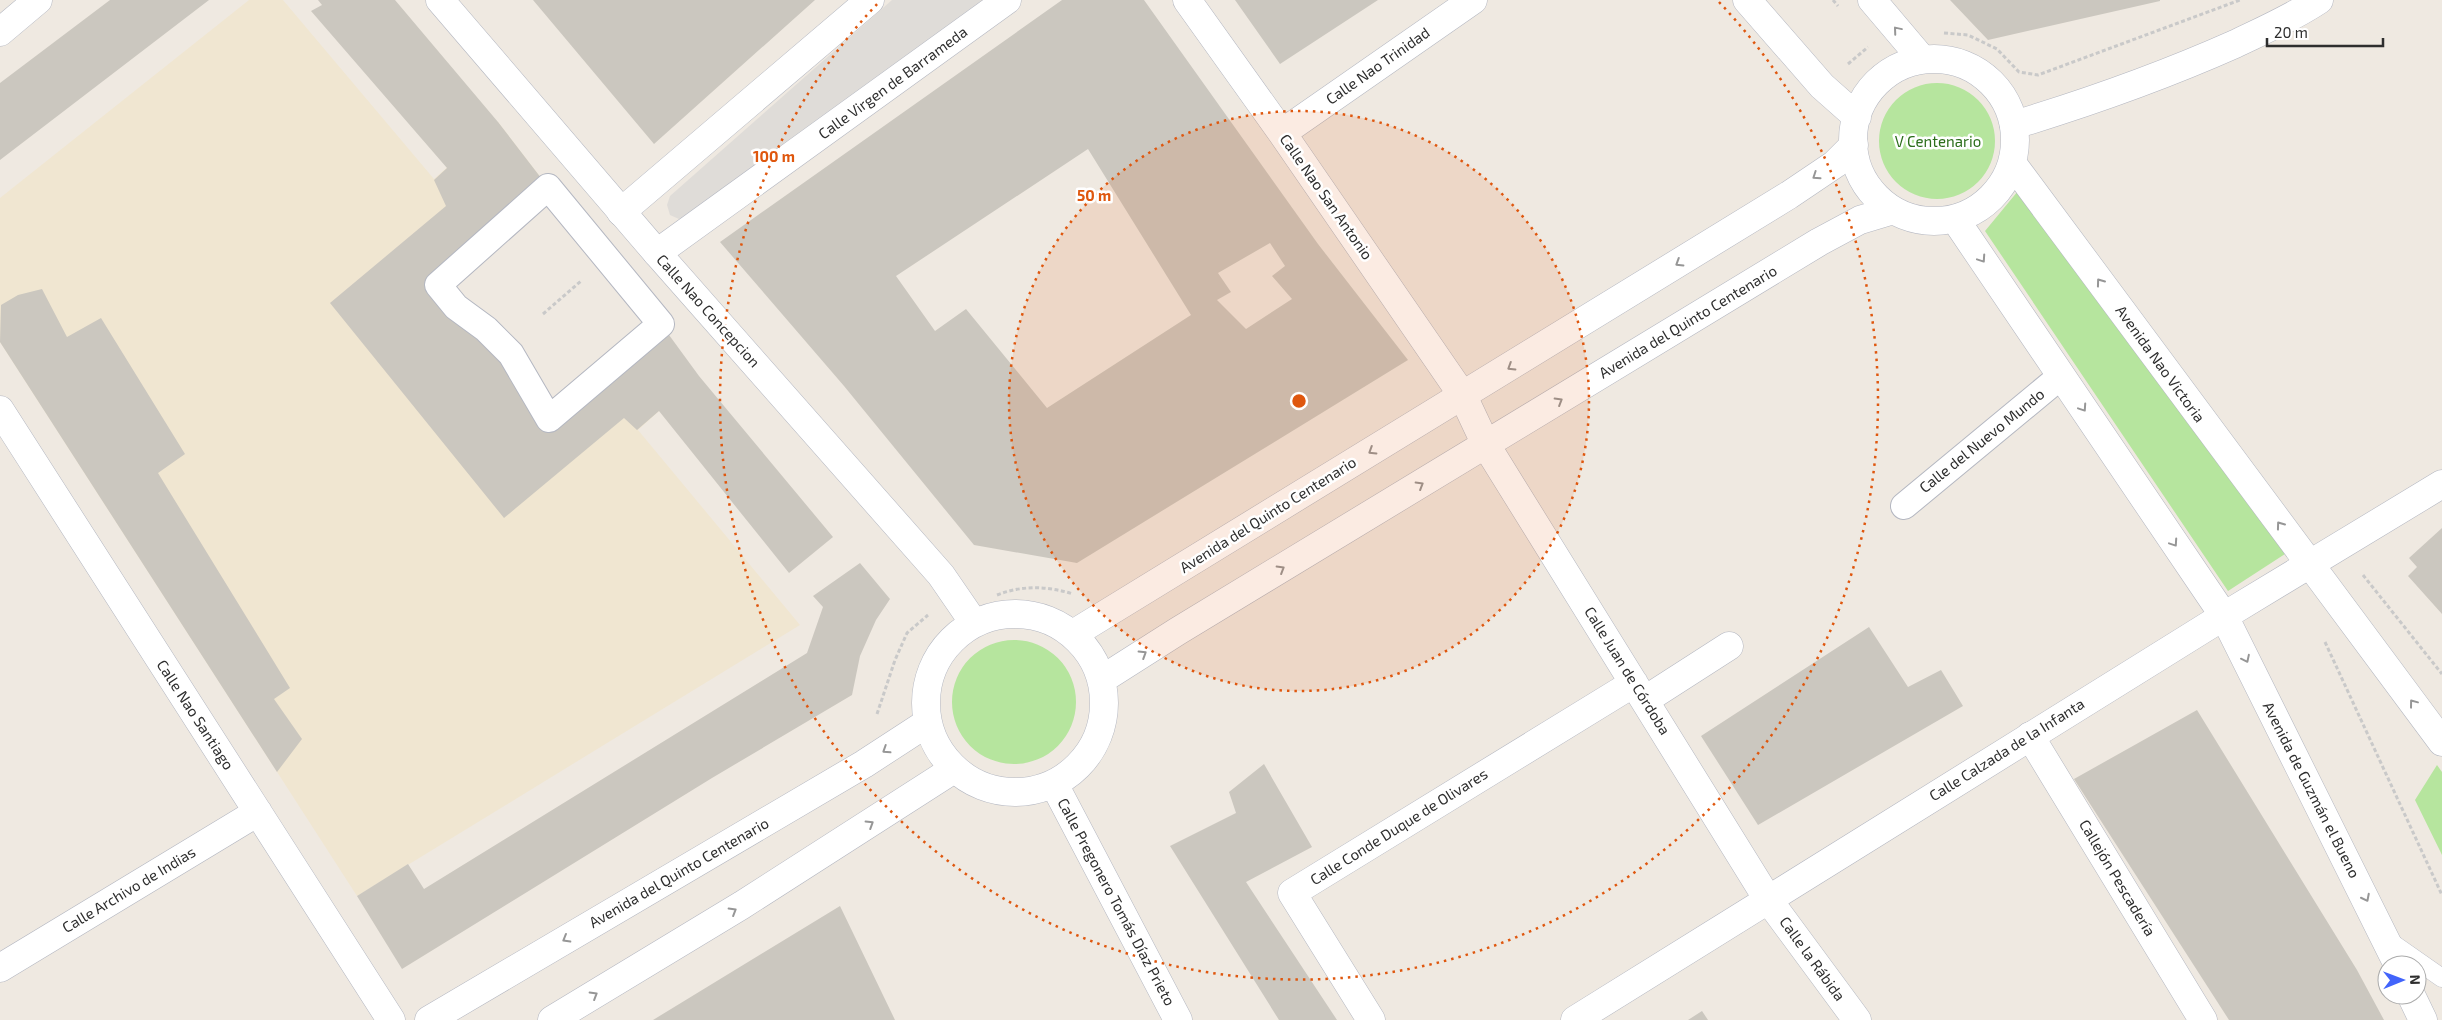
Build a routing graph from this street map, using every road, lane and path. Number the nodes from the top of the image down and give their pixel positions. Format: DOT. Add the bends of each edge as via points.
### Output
graph roads {
  1 [pos="38,0"];
  2 [pos="440,0"];
  3 [pos="870,0"];
  4 [pos="1007,0"];
  5 [pos="1187,0"];
  6 [pos="1473,0"];
  7 [pos="1747,0"];
  8 [pos="1872,0"];
  9 [pos="2319,0"];
  10 [pos="2289,8"];
  11 [pos="0,32"];
  12 [pos="1922,60"];
  13 [pos="1856,117"];
  14 [pos="2014,125"];
  15 [pos="1282,133"];
  16 [pos="1854,146"];
  17 [pos="2012,163"];
  18 [pos="548,187"];
  19 [pos="1894,210"];
  20 [pos="621,212"];
  21 [pos="1955,219"];
  22 [pos="657,253"];
  23 [pos="2061,376"];
  24 [pos="1464,396"];
  25 [pos="0,410"];
  26 [pos="1486,445"];
  27 [pos="2442,484"];
  28 [pos="1904,506"];
  29 [pos="2340,546"];
  30 [pos="2308,564"];
  31 [pos="2345,613"];
  32 [pos="2224,616"];
  33 [pos="974,623"];
  34 [pos="1073,634"];
  35 [pos="1730,646"];
  36 [pos="2442,674"];
  37 [pos="1101,680"];
  38 [pos="1639,692"];
  39 [pos="927,723"];
  40 [pos="2030,736"];
  41 [pos="2442,742"];
  42 [pos="954,769"];
  43 [pos="1054,784"];
  44 [pos="258,812"];
  45 [pos="2442,894"];
  46 [pos="1767,898"];
  47 [pos="2386,940"];
  48 [pos="2393,955"];
  49 [pos="0,968"];
  50 [pos="2442,978"];
  51 [pos="2416,1005"];
  52 [pos="2194,1016"];
  53 [pos="1586,1017"];
  54 [pos="392,1020"];
  55 [pos="429,1020"];
  56 [pos="552,1020"];
  57 [pos="1178,1020"];
  58 [pos="1371,1020"];
  59 [pos="1857,1020"];
  60 [pos="2423,1020"];
  1 -- 11 [label="street"];
  2 -- 20 [label="street, Calle Nao Concepcion"];
  3 -- 20 [label="street"];
  4 -- 22 [label="street, Calle Virgen de Barrameda"];
  5 -- 15 [label="street, Calle Nao San Antonio"];
  6 -- 15 [label="street, Calle Nao Trinidad"];
  7 -- 13 [label="street" via="1822,86"];
  12 -- 8 [label="street, one-way"];
  9 -- 10 [label="street"];
  10 -- 14 [label="street" via="2197,61 2090,102"];
  12 -- 13 [label="street" via="1901,66 1881,78 1866,96"];
  12 -- 14 [label="street" via="1948,60 1971,67 1991,82 2006,102"];
  13 -- 16 [label="street"];
  14 -- 17 [label="street"];
  15 -- 24 [label="street, Calle Nao San Antonio"];
  16 -- 19 [label="street" via="1859,171 1873,193"];
  16 -- 24 [label="street, Avenida del Quinto Centenario, one-way" via="1835,164 1789,195"];
  17 -- 21 [label="street" via="2000,188 1980,207"];
  30 -- 17 [label="street, Avenida Nao Victoria, one-way"];
  18 -- 18 [label="street" via="661,324 549,419 511,354 486,329 456,307 438,285"];
  19 -- 21 [label="street" via="1913,218"];
  26 -- 19 [label="street, Avenida del Quinto Centenario, one-way" via="1820,242 1860,220"];
  20 -- 22 [label="street, Calle Nao Concepcion"];
  21 -- 23 [label="street, one-way"];
  22 -- 33 [label="street, Calle Nao Concepcion" via="941,574"];
  23 -- 28 [label="street, Calle del Nuevo Mundo"];
  23 -- 32 [label="street, one-way"];
  24 -- 26 [label="street"];
  24 -- 34 [label="street, Avenida del Quinto Centenario, one-way"];
  25 -- 44 [label="street, Calle Nao Santiago"];
  37 -- 26 [label="street, Avenida del Quinto Centenario, one-way"];
  26 -- 38 [label="street, Calle Juan de Córdoba"];
  27 -- 29 [label="street, Calle Calzada de la Infanta"];
  29 -- 30 [label="street, Calle Calzada de la Infanta"];
  29 -- 36 [label="path"];
  30 -- 31 [label="street"];
  30 -- 32 [label="street, Calle Calzada de la Infanta"];
  41 -- 31 [label="street, one-way"];
  31 -- 45 [label="path" via="2323,644"];
  32 -- 40 [label="street, Calle Calzada de la Infanta"];
  32 -- 47 [label="street, Avenida de Guzmán el Bueno, one-way"];
  33 -- 34 [label="street" via="999,614 1025,613 1051,620"];
  33 -- 39 [label="street" via="950,640 933,665 926,694"];
  34 -- 37 [label="street" via="1091,655"];
  35 -- 38 [label="street"];
  37 -- 43 [label="street" via="1104,711 1096,740 1078,766"];
  38 -- 46 [label="street, Calle Juan de Córdoba"];
  38 -- 58 [label="street, Calle Conde Duque de Olivares" via="1292,893"];
  39 -- 42 [label="street" via="937,748"];
  39 -- 55 [label="street, Avenida del Quinto Centenario, one-way" via="864,764"];
  40 -- 46 [label="street, Calle Calzada de la Infanta"];
  40 -- 52 [label="street, Callejón Pescadería"];
  42 -- 43 [label="street" via="976,784 1002,792 1029,792"];
  56 -- 42 [label="street, one-way" via="742,905"];
  43 -- 57 [label="street, Calle Pregonero Tomás Díaz Prieto"];
  44 -- 49 [label="street, Calle Archivo de Indias"];
  44 -- 54 [label="street, Calle Nao Santiago"];
  46 -- 53 [label="street, Calle Calzada de la Infanta"];
  46 -- 59 [label="street, Calle la Rábida"];
  47 -- 48 [label="street, Avenida de Guzmán el Bueno"];
  47 -- 50 [label="lane"];
  51 -- 60 [label="street"];
}
